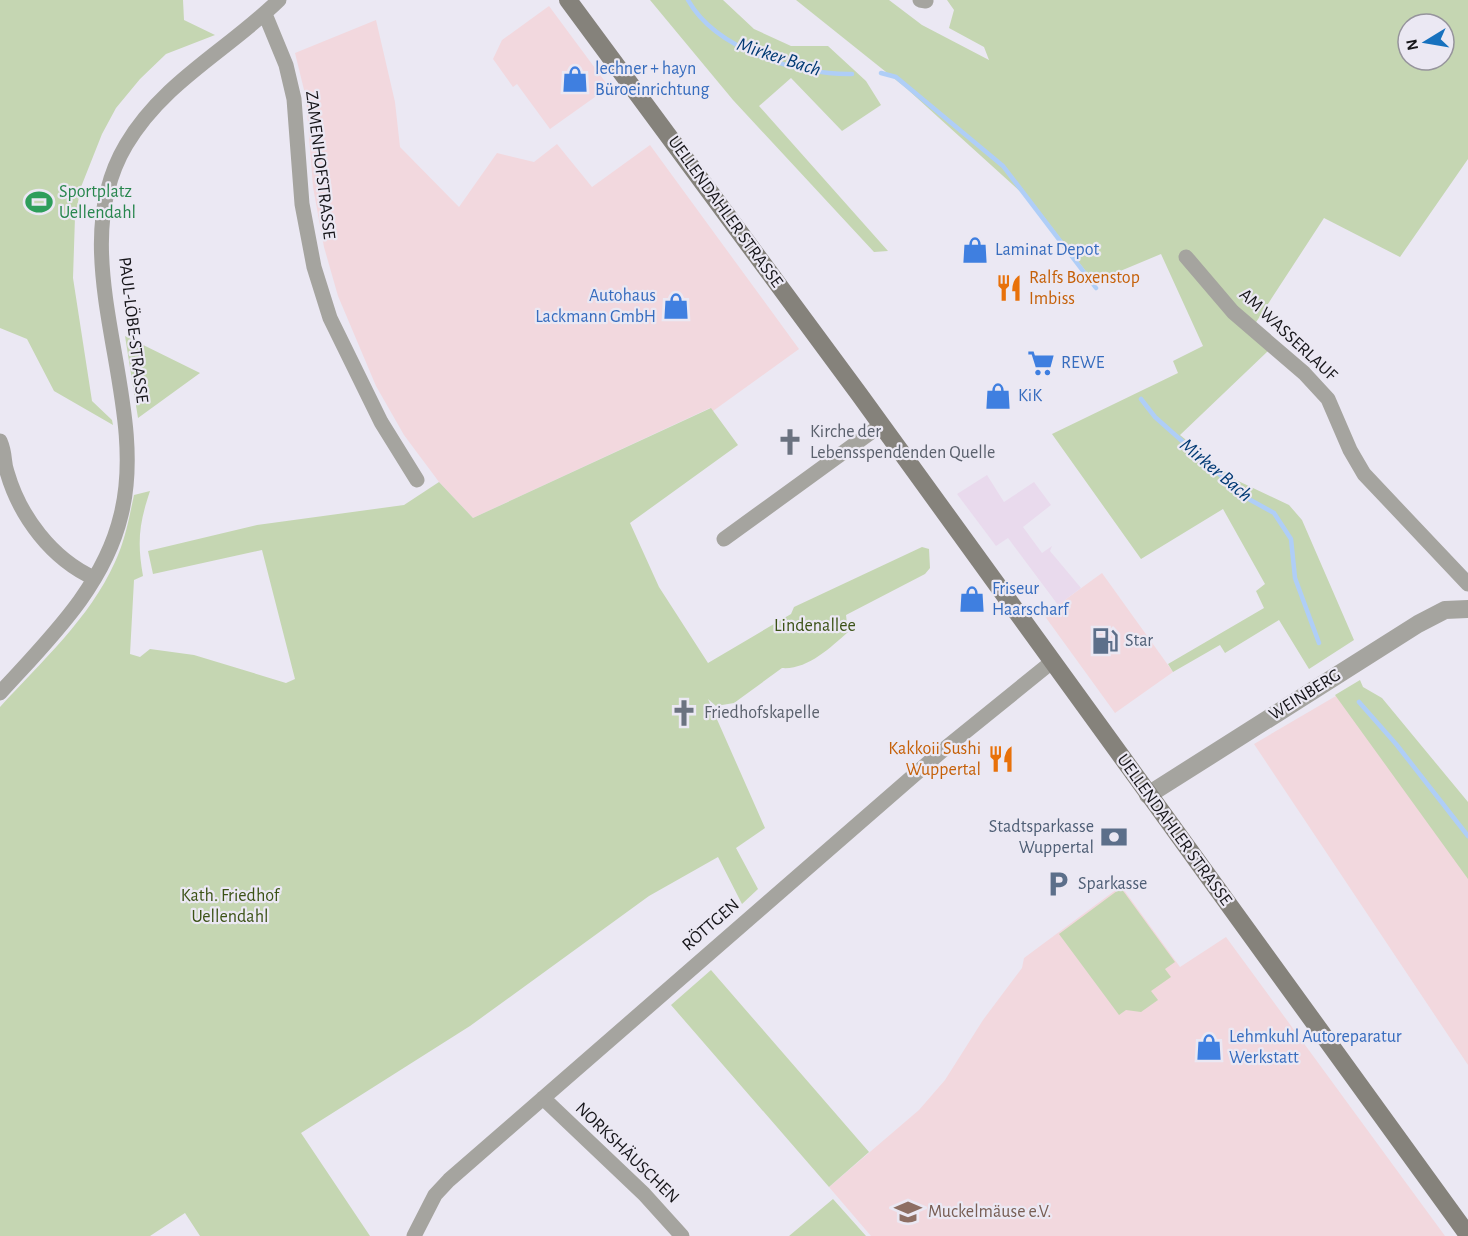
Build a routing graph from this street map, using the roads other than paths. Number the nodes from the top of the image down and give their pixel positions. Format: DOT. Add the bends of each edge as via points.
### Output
graph roads {
  1 [pos="279,0"];
  2 [pos="568,0"];
  3 [pos="265,14"];
  4 [pos="1186,257"];
  5 [pos="881,425"];
  6 [pos="0,441"];
  7 [pos="417,480"];
  8 [pos="724,539"];
  9 [pos="94,578"];
  10 [pos="1468,584"];
  11 [pos="1468,609"];
  12 [pos="1053,662"];
  13 [pos="0,693"];
  14 [pos="1148,795"];
  15 [pos="543,1098"];
  16 [pos="1468,1235"];
  17 [pos="414,1236"];
  18 [pos="682,1236"];
  1 -- 3 [label="street, PAUL-LÖBE-STRASSE"];
  2 -- 5 [label="main road, UELLENDAHLER STRASSE"];
  3 -- 7 [label="street, ZAMENHOFSTRASSE" via="286,65 294,99 302,204 314,267 330,318 381,422"];
  3 -- 9 [label="street, PAUL-LÖBE-STRASSE" via="168,92 124,147 112,177 102,243 128,440 127,485 113,540"];
  4 -- 10 [label="street, AM WASSERLAUF" via="1233,312 1328,399 1364,474"];
  5 -- 8 [label="street"];
  5 -- 12 [label="main road, UELLENDAHLER STRASSE"];
  6 -- 9 [label="street" via="6,455 6,471 39,535 72,568"];
  9 -- 13 [label="street, PAUL-LÖBE-STRASSE" via="80,603"];
  11 -- 14 [label="street, WEINBERG" via="1445,610 1418,624"];
  12 -- 14 [label="main road, UELLENDAHLER STRASSE"];
  12 -- 15 [label="street, RÖTTGEN" via="943,750"];
  14 -- 16 [label="main road, UELLENDAHLER STRASSE"];
  15 -- 17 [label="street, RÖTTGEN" via="449,1180 435,1195"];
  15 -- 18 [label="street, NORKSHÄUSCHEN" via="644,1194"];
}
